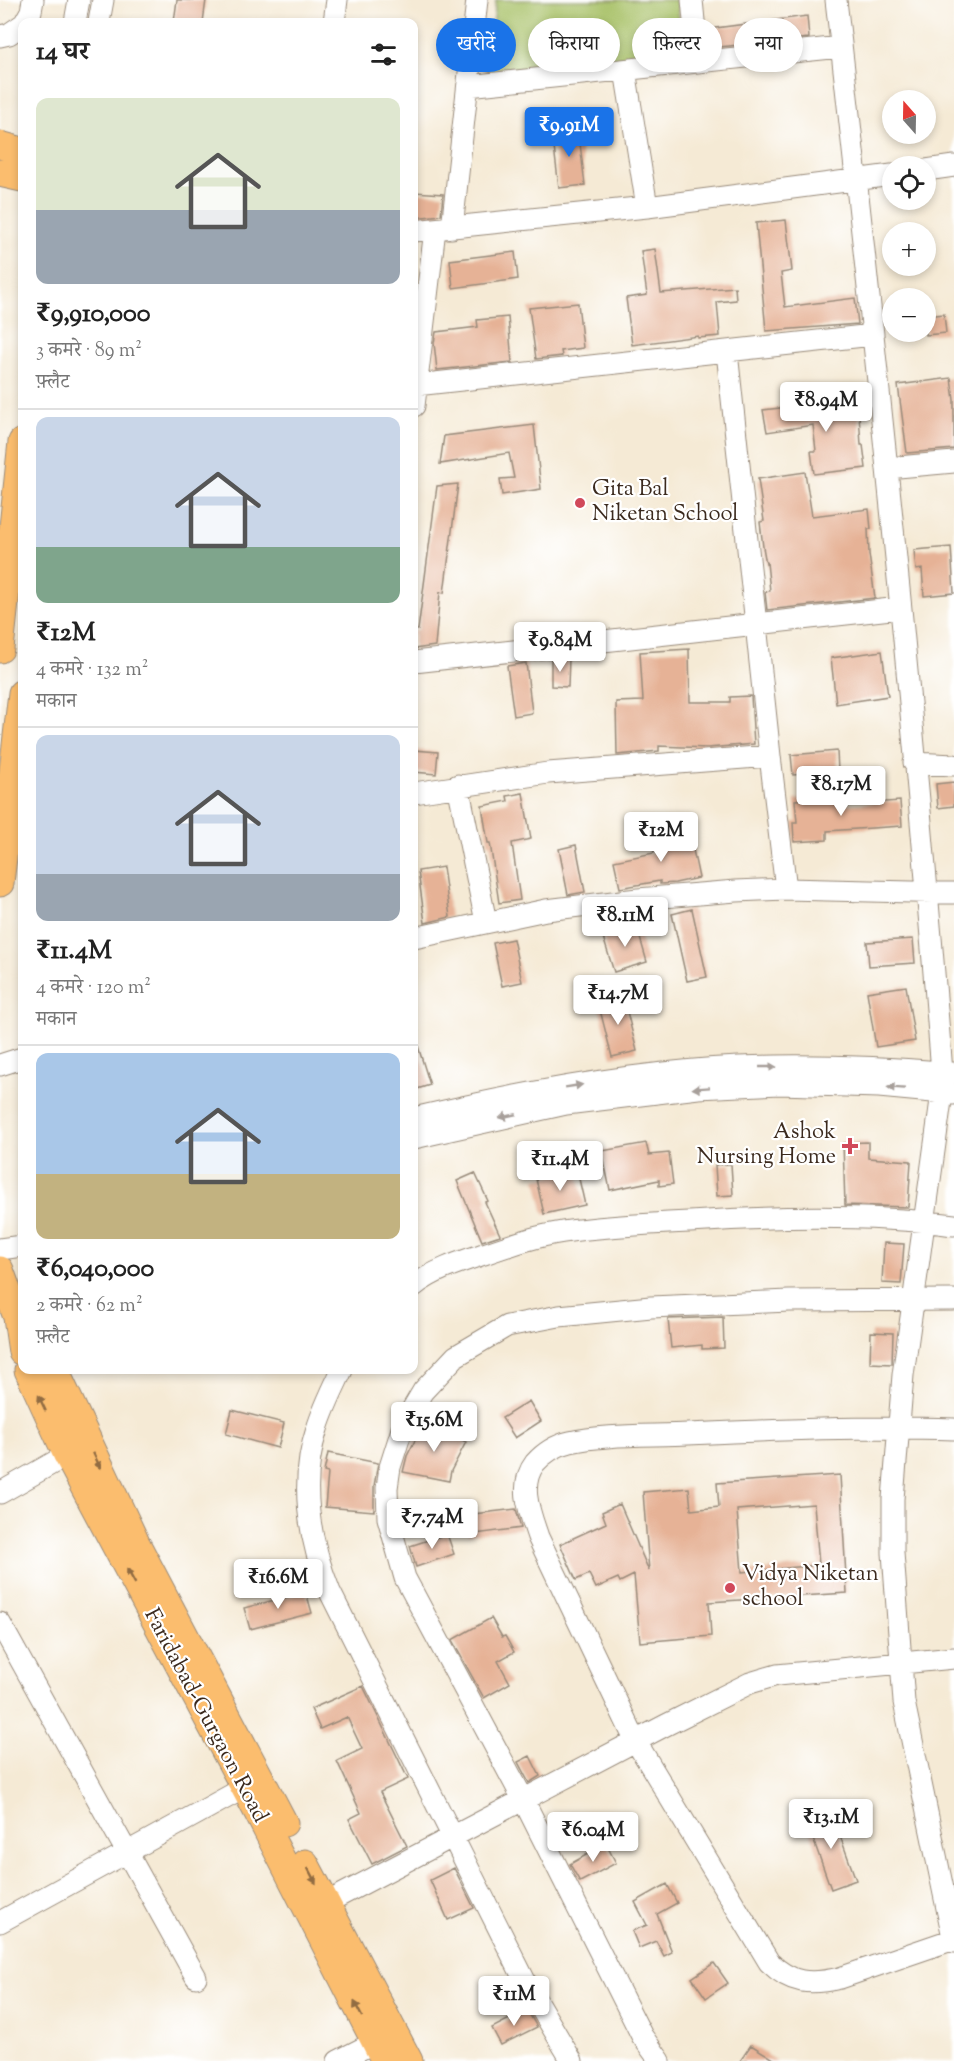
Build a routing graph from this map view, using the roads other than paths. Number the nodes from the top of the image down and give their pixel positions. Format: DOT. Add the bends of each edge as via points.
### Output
graph roads {
  1 [pos="33,0"];
  2 [pos="79,0"];
  3 [pos="103,0"];
  4 [pos="337,0"];
  5 [pos="477,0"];
  6 [pos="692,0"];
  7 [pos="836,0"];
  8 [pos="27,18"];
  9 [pos="76,18"];
  10 [pos="100,18"];
  11 [pos="334,18"];
  12 [pos="694,18"];
  13 [pos="18,28"];
  14 [pos="0,36"];
  15 [pos="841,47"];
  16 [pos="722,59"];
  17 [pos="632,69"];
  18 [pos="625,70"];
  19 [pos="468,86"];
  20 [pos="0,145"];
  21 [pos="18,151"];
  22 [pos="954,166"];
  23 [pos="936,169"];
  24 [pos="0,173"];
  25 [pos="882,176"];
  26 [pos="18,177"];
  27 [pos="856,180"];
  28 [pos="647,207"];
  29 [pos="433,229"];
  30 [pos="873,335"];
  31 [pos="727,352"];
  32 [pos="418,368"];
  33 [pos="418,396"];
  34 [pos="954,462"];
  35 [pos="887,468"];
  36 [pos="18,476"];
  37 [pos="900,608"];
  38 [pos="2,611"];
  39 [pos="756,625"];
  40 [pos="0,649"];
  41 [pos="418,662"];
  42 [pos="18,728"];
  43 [pos="770,756"];
  44 [pos="914,763"];
  45 [pos="954,765"];
  46 [pos="458,785"];
  47 [pos="418,792"];
  48 [pos="0,883"];
  49 [pos="786,889"];
  50 [pos="928,892"];
  51 [pos="954,893"];
  52 [pos="486,922"];
  53 [pos="418,937"];
  54 [pos="18,1059"];
  55 [pos="0,1065"];
  56 [pos="948,1073"];
  57 [pos="948,1094"];
  58 [pos="418,1117"];
  59 [pos="418,1137"];
  60 [pos="924,1222"];
  61 [pos="954,1225"];
  62 [pos="18,1247"];
  63 [pos="0,1249"];
  64 [pos="9,1278"];
  65 [pos="418,1284"];
  66 [pos="912,1300"];
  67 [pos="954,1300"];
  68 [pos="18,1312"];
  69 [pos="30,1374"];
  70 [pos="57,1374"];
  71 [pos="340,1374"];
  72 [pos="899,1427"];
  73 [pos="954,1429"];
  74 [pos="67,1455"];
  75 [pos="0,1493"];
  76 [pos="0,1623"];
  77 [pos="954,1658"];
  78 [pos="900,1663"];
  79 [pos="635,1740"];
  80 [pos="244,1788"];
  81 [pos="523,1799"];
  82 [pos="452,1838"];
  83 [pos="126,1852"];
  84 [pos="326,1903"];
  85 [pos="0,1922"];
  86 [pos="954,1940"];
  87 [pos="196,1977"];
  88 [pos="380,2051"];
  89 [pos="338,2061"];
  90 [pos="409,2061"];
  91 [pos="572,2061"];
  92 [pos="660,2061"];
  1 -- 8 [label="street"];
  2 -- 9 [label="street"];
  3 -- 10 [label="street"];
  4 -- 11 [label="street"];
  5 -- 19 [label="street"];
  6 -- 12 [label="street"];
  7 -- 15 [label="street"];
  13 -- 14 [label="street"];
  15 -- 16 [label="street"];
  15 -- 27 [label="street"];
  17 -- 18 [label="street"];
  18 -- 19 [label="street"];
  18 -- 28 [label="street"];
  19 -- 29 [label="street"];
  20 -- 21 [label="main road"];
  22 -- 23 [label="street"];
  24 -- 26 [label="main road"];
  25 -- 27 [label="street"];
  27 -- 28 [label="street"];
  27 -- 30 [label="street"];
  28 -- 29 [label="street"];
  29 -- 32 [label="street"];
  30 -- 31 [label="street"];
  30 -- 35 [label="street"];
  31 -- 33 [label="street"];
  31 -- 39 [label="street"];
  34 -- 35 [label="street"];
  35 -- 37 [label="street"];
  36 -- 38 [label="main road"];
  37 -- 39 [label="street"];
  37 -- 44 [label="street"];
  38 -- 40 [label="main road"];
  39 -- 41 [label="street"];
  39 -- 43 [label="street"];
  42 -- 48 [label="main road"];
  43 -- 46 [label="street" via="548,772"];
  43 -- 49 [label="street"];
  44 -- 45 [label="street"];
  44 -- 50 [label="street"];
  46 -- 47 [label="street"];
  46 -- 52 [label="street"];
  49 -- 50 [label="street"];
  49 -- 52 [label="street" via="638,899"];
  50 -- 51 [label="street"];
  50 -- 56 [label="street"];
  52 -- 53 [label="street"];
  54 -- 55 [label="street"];
  56 -- 57 [label="street"];
  58 -- 56 [label="street, one-way" via="571,1087 716,1069 837,1067"];
  57 -- 59 [label="street, one-way" via="790,1084 698,1088 566,1104"];
  57 -- 60 [label="street"];
  60 -- 61 [label="street"];
  60 -- 65 [label="street" via="813,1217 732,1219 562,1232 464,1260"];
  60 -- 66 [label="street"];
  62 -- 63 [label="street"];
  64 -- 68 [label="main road"];
  66 -- 67 [label="street"];
  66 -- 72 [label="street"];
  66 -- 81 [label="street" via="777,1301 559,1316 507,1326 486,1337 456,1356 423,1391 404,1423 390,1467 388,1518 413,1594"];
  74 -- 69 [label="main road, Faridabad-Gurgaon Road, one-way"];
  70 -- 84 [label="main road, Faridabad-Gurgaon Road, one-way" via="136,1543"];
  71 -- 82 [label="street" via="316,1431 309,1466 307,1489 316,1555 330,1592"];
  72 -- 73 [label="street"];
  72 -- 78 [label="street" via="893,1553"];
  72 -- 79 [label="street" via="597,1438 569,1442 550,1450 536,1462 528,1473 526,1491 538,1537"];
  74 -- 75 [label="street"];
  80 -- 74 [label="main road, Faridabad-Gurgaon Road, one-way"];
  76 -- 83 [label="street"];
  77 -- 78 [label="street"];
  78 -- 79 [label="street" via="764,1678"];
  78 -- 86 [label="street" via="908,1728"];
  79 -- 81 [label="street"];
  79 -- 86 [label="street" via="769,1962 779,1972 807,1983 821,1983"];
  80 -- 83 [label="street"];
  88 -- 80 [label="main road, Faridabad-Gurgaon Road, one-way"];
  81 -- 82 [label="street"];
  81 -- 92 [label="street" via="642,2036"];
  82 -- 84 [label="street"];
  82 -- 91 [label="street" via="525,1982"];
  83 -- 85 [label="street"];
  83 -- 87 [label="street"];
  84 -- 90 [label="main road, Faridabad-Gurgaon Road"];
  88 -- 89 [label="street"];
}
